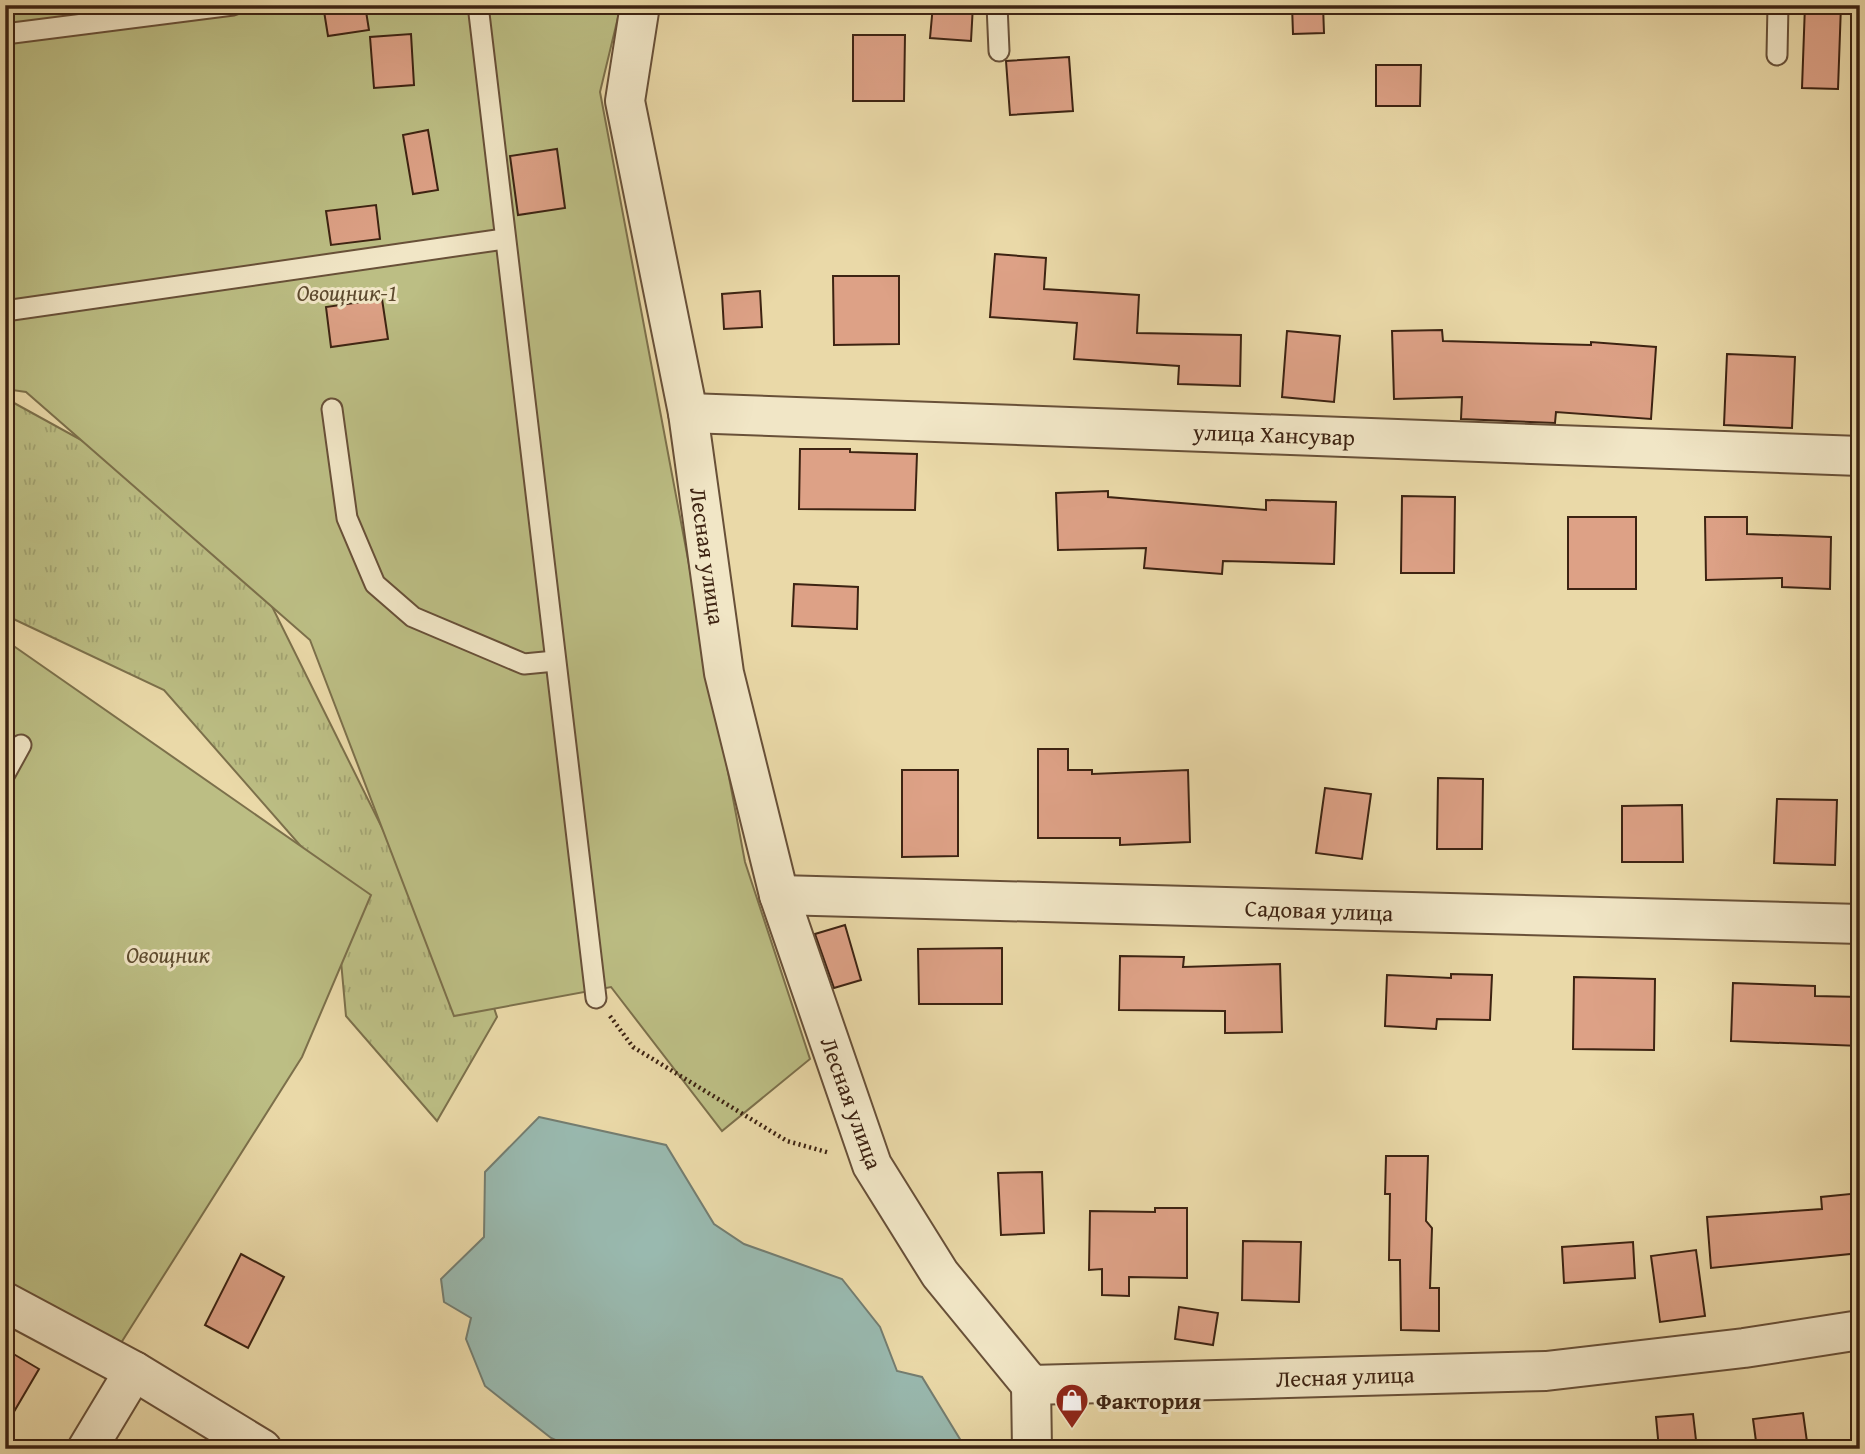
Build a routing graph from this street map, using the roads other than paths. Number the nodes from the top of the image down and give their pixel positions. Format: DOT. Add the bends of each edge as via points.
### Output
graph roads {
  1 [pos="233,5"];
  2 [pos="478,5"];
  3 [pos="640,5"];
  4 [pos="997,5"];
  5 [pos="1778,5"];
  6 [pos="5,34"];
  7 [pos="999,51"];
  8 [pos="1777,55"];
  9 [pos="504,239"];
  10 [pos="5,311"];
  11 [pos="332,409"];
  12 [pos="688,413"];
  13 [pos="1860,456"];
  14 [pos="555,661"];
  15 [pos="21,745"];
  16 [pos="5,774"];
  17 [pos="779,895"];
  18 [pos="1860,924"];
  19 [pos="596,998"];
  20 [pos="5,1301"];
  21 [pos="1860,1330"];
  22 [pos="134,1371"];
  23 [pos="1031,1385"];
  24 [pos="87,1449"];
  25 [pos="262,1449"];
  26 [pos="1032,1449"];
  1 -- 6 [label="lane"];
  2 -- 9 [label="lane"];
  3 -- 12 [label="street, Лесная улица" via="625,102"];
  4 -- 7 [label="lane"];
  5 -- 8 [label="lane"];
  9 -- 10 [label="lane"];
  9 -- 14 [label="lane"];
  11 -- 14 [label="lane" via="347,518 376,584 413,617 524,664"];
  12 -- 13 [label="street, улица Хансувар"];
  12 -- 17 [label="street, Лесная улица" via="724,673"];
  14 -- 19 [label="lane"];
  15 -- 16 [label="lane"];
  17 -- 18 [label="street, Садовая улица"];
  17 -- 23 [label="street, Лесная улица" via="872,1165 940,1274"];
  20 -- 22 [label="street"];
  21 -- 23 [label="street, Лесная улица" via="1546,1371"];
  22 -- 24 [label="street"];
  22 -- 25 [label="street"];
  23 -- 26 [label="street"];
}
